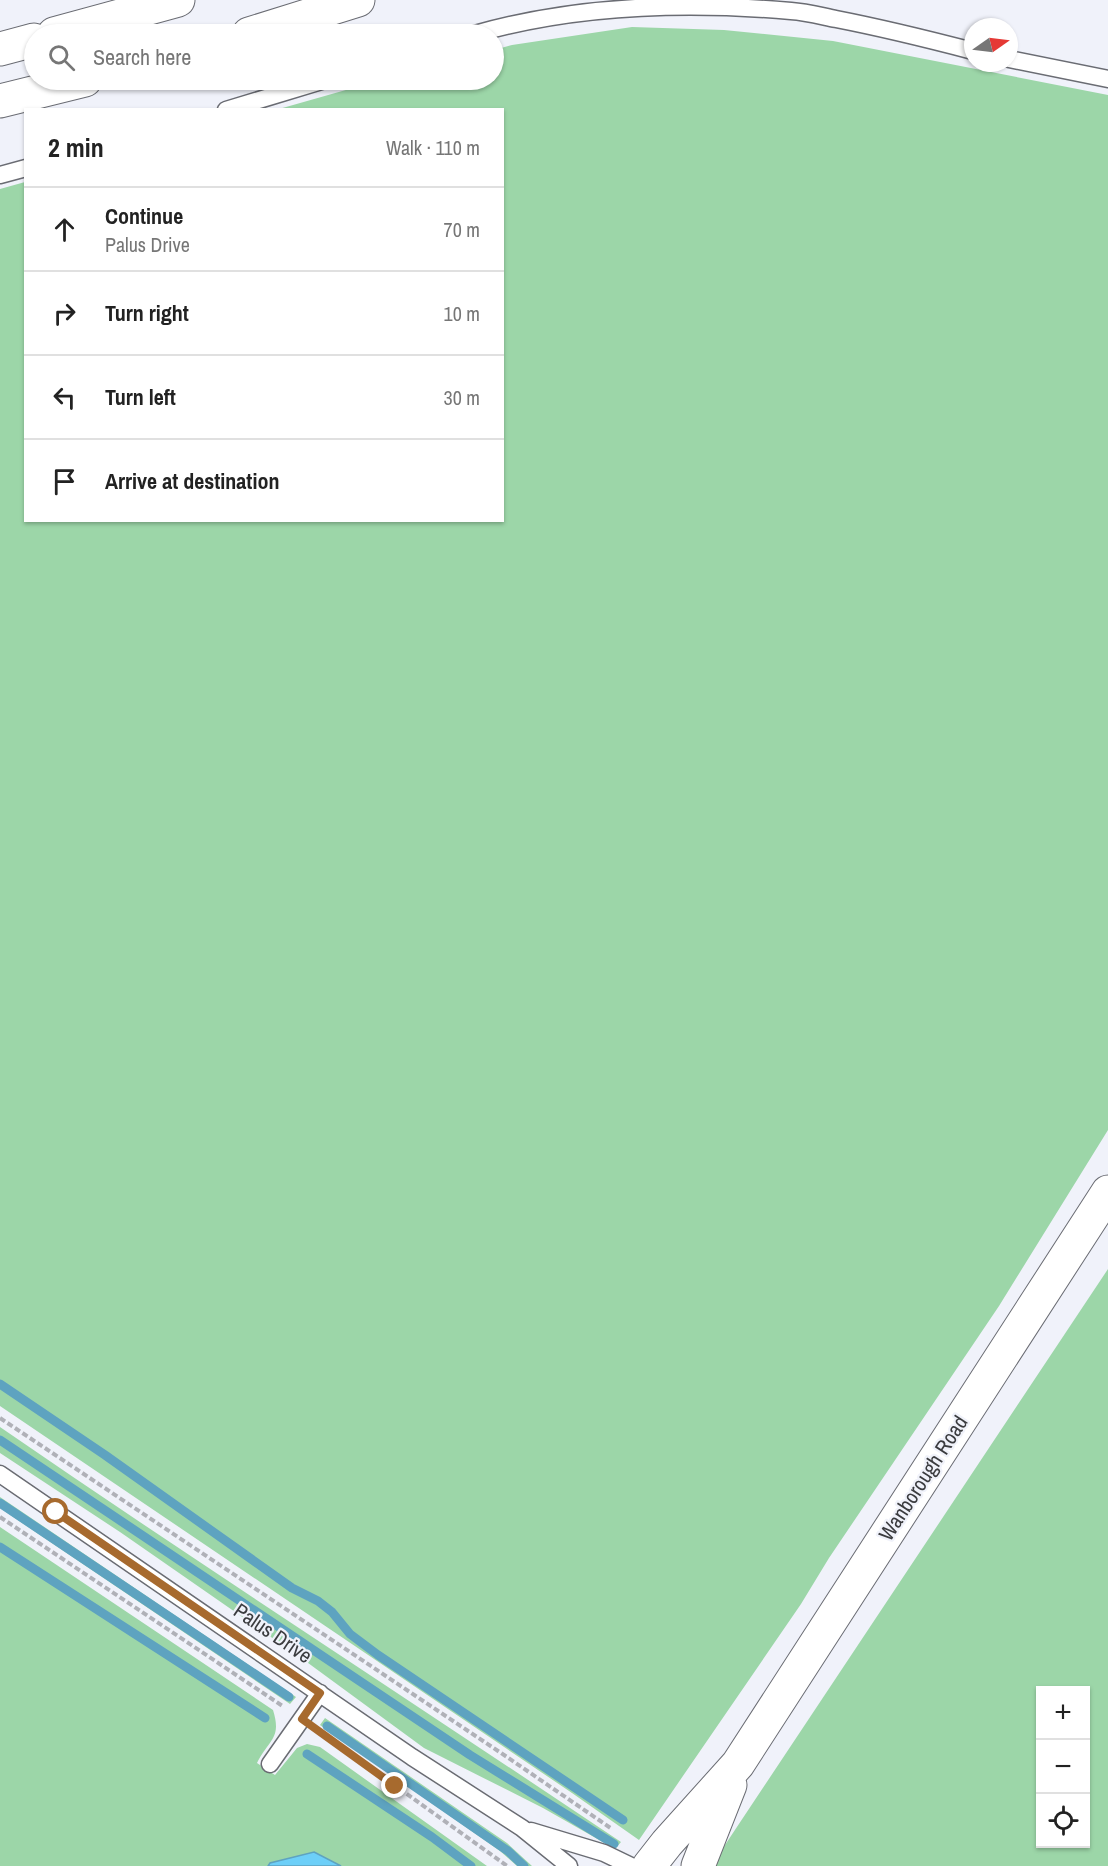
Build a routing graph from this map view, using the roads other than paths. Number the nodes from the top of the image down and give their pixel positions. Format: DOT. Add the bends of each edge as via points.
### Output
graph roads {
  1 [pos="177,0"];
  2 [pos="358,0"];
  3 [pos="90,24"];
  4 [pos="281,24"];
  5 [pos="504,27"];
  6 [pos="24,43"];
  7 [pos="0,49"];
  8 [pos="964,49"];
  9 [pos="1018,61"];
  10 [pos="1108,79"];
  11 [pos="45,90"];
  12 [pos="292,90"];
  13 [pos="0,101"];
  14 [pos="233,108"];
  15 [pos="24,169"];
  16 [pos="0,175"];
  17 [pos="1108,1192"];
  18 [pos="0,1474"];
  19 [pos="320,1693"];
  20 [pos="270,1764"];
  21 [pos="738,1764"];
  22 [pos="522,1828"];
  23 [pos="569,1866"];
  24 [pos="631,1866"];
  25 [pos="649,1866"];
  26 [pos="698,1866"];
  1 -- 3 [label="main road"];
  2 -- 4 [label="main road"];
  5 -- 8 [label="lane" via="610,10 684,7 793,11"];
  6 -- 7 [label="main road"];
  9 -- 10 [label="lane"];
  11 -- 13 [label="main road"];
  12 -- 14 [label="lane"];
  15 -- 16 [label="lane"];
  17 -- 21 [label="main road, Wanborough Road"];
  18 -- 19 [label="lane, Palus Drive"];
  19 -- 20 [label="lane"];
  19 -- 22 [label="lane, Palus Drive"];
  21 -- 25 [label="main road, Wanborough Road"];
  21 -- 26 [label="main road, Wanborough Road"];
  22 -- 23 [label="lane, Palus Drive"];
  22 -- 24 [label="lane, Palus Drive" via="604,1853"];
}
